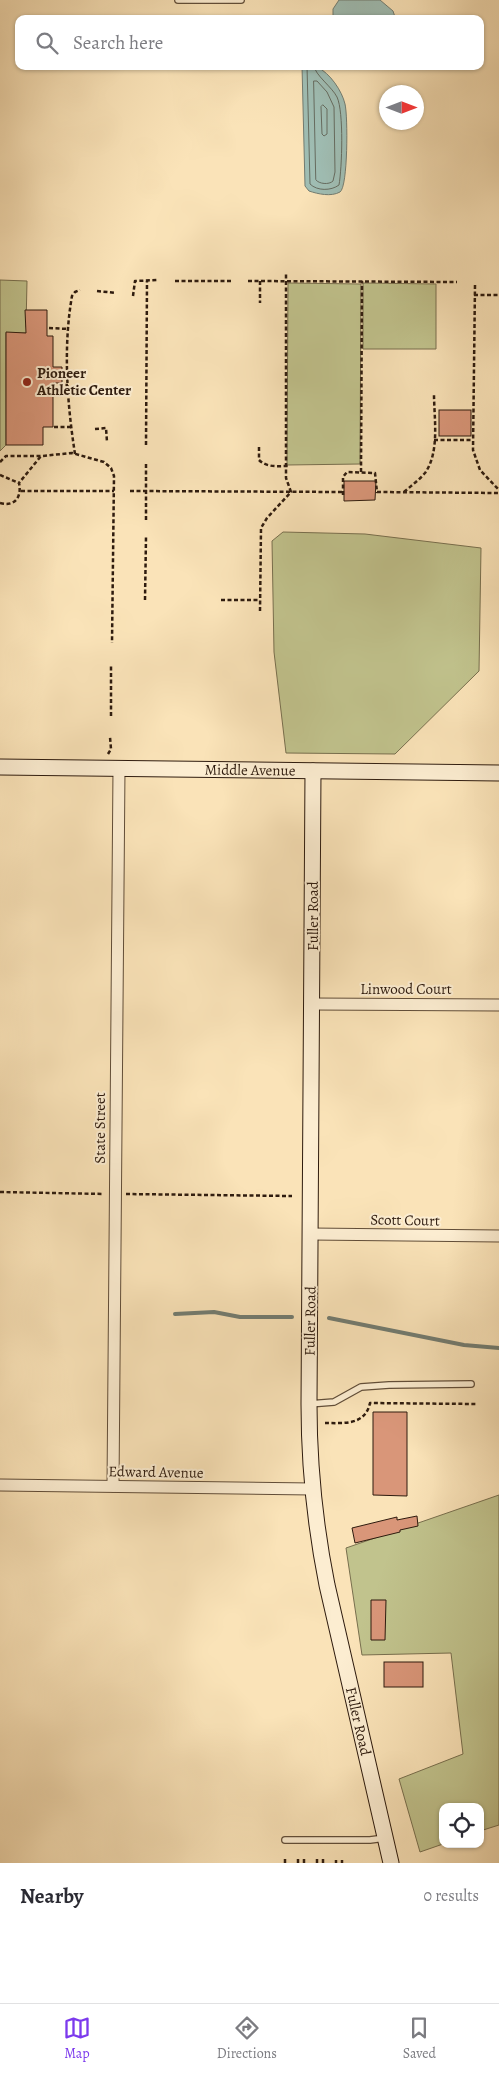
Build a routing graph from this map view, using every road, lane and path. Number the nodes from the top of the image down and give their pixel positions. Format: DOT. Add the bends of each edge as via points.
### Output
graph roads {
  1 [pos="178,0"];
  2 [pos="241,0"];
  3 [pos="286,272"];
  4 [pos="158,280"];
  5 [pos="147,281"];
  6 [pos="175,281"];
  7 [pos="232,281"];
  8 [pos="248,281"];
  9 [pos="260,281"];
  10 [pos="285,281"];
  11 [pos="362,281"];
  12 [pos="457,282"];
  13 [pos="475,285"];
  14 [pos="80,290"];
  15 [pos="97,291"];
  16 [pos="116,293"];
  17 [pos="474,295"];
  18 [pos="499,295"];
  19 [pos="133,296"];
  20 [pos="260,302"];
  21 [pos="49,328"];
  22 [pos="69,329"];
  23 [pos="59,384"];
  24 [pos="68,385"];
  25 [pos="434,394"];
  26 [pos="54,427"];
  27 [pos="71,427"];
  28 [pos="96,429"];
  29 [pos="434,440"];
  30 [pos="472,440"];
  31 [pos="108,442"];
  32 [pos="146,446"];
  33 [pos="259,447"];
  34 [pos="75,454"];
  35 [pos="42,456"];
  36 [pos="0,462"];
  37 [pos="146,462"];
  38 [pos="287,466"];
  39 [pos="361,472"];
  40 [pos="0,476"];
  41 [pos="19,483"];
  42 [pos="21,491"];
  43 [pos="114,491"];
  44 [pos="130,491"];
  45 [pos="146,491"];
  46 [pos="499,491"];
  47 [pos="291,492"];
  48 [pos="404,492"];
  49 [pos="0,503"];
  50 [pos="146,520"];
  51 [pos="146,537"];
  52 [pos="145,600"];
  53 [pos="221,600"];
  54 [pos="260,600"];
  55 [pos="260,611"];
  56 [pos="112,643"];
  57 [pos="111,665"];
  58 [pos="111,716"];
  59 [pos="110,737"];
  60 [pos="106,756"];
  61 [pos="0,767"];
  62 [pos="119,769"];
  63 [pos="313,771"];
  64 [pos="499,773"];
  65 [pos="313,1004"];
  66 [pos="499,1005"];
  67 [pos="0,1192"];
  68 [pos="106,1194"];
  69 [pos="123,1194"];
  70 [pos="292,1196"];
  71 [pos="311,1234"];
  72 [pos="499,1236"];
  73 [pos="471,1384"];
  74 [pos="309,1404"];
  75 [pos="476,1404"];
  76 [pos="324,1423"];
  77 [pos="0,1485"];
  78 [pos="113,1486"];
  79 [pos="312,1489"];
  80 [pos="385,1838"];
  81 [pos="285,1840"];
  82 [pos="285,1859"];
  83 [pos="298,1859"];
  84 [pos="304,1859"];
  85 [pos="285,1863"];
  86 [pos="298,1863"];
  87 [pos="304,1863"];
  88 [pos="391,1863"];
  1 -- 2 [label="lane"];
  3 -- 10 [label="path"];
  4 -- 5 [label="path"];
  5 -- 19 [label="path" via="135,281"];
  5 -- 32 [label="path"];
  6 -- 7 [label="path"];
  8 -- 9 [label="path"];
  9 -- 10 [label="path"];
  9 -- 20 [label="path"];
  10 -- 11 [label="path"];
  10 -- 38 [label="path"];
  11 -- 12 [label="path"];
  11 -- 39 [label="path"];
  13 -- 17 [label="path"];
  14 -- 22 [label="path" via="72,296"];
  15 -- 16 [label="path"];
  17 -- 18 [label="path"];
  17 -- 30 [label="path"];
  21 -- 22 [label="path"];
  22 -- 24 [label="path"];
  23 -- 24 [label="path"];
  24 -- 27 [label="path"];
  25 -- 29 [label="path"];
  26 -- 27 [label="path"];
  27 -- 34 [label="path"];
  28 -- 31 [label="path" via="106,428"];
  29 -- 30 [label="path"];
  29 -- 48 [label="path" via="426,470"];
  30 -- 46 [label="path" via="480,470"];
  33 -- 38 [label="path" via="262,463"];
  35 -- 36 [label="path" via="6,456"];
  35 -- 41 [label="path"];
  35 -- 43 [label="path" via="72,453 108,465 113,472"];
  37 -- 45 [label="path"];
  38 -- 47 [label="path" via="286,478"];
  39 -- 47 [label="path" via="344,474 343,494"];
  39 -- 48 [label="path" via="375,474 377,492"];
  40 -- 41 [label="path"];
  41 -- 42 [label="path"];
  42 -- 43 [label="path"];
  42 -- 49 [label="path" via="14,502"];
  43 -- 56 [label="path"];
  44 -- 45 [label="path"];
  45 -- 47 [label="path"];
  45 -- 50 [label="path"];
  46 -- 48 [label="path"];
  47 -- 54 [label="path" via="261,528"];
  51 -- 52 [label="path"];
  53 -- 54 [label="path"];
  54 -- 55 [label="path"];
  57 -- 58 [label="path"];
  59 -- 60 [label="path"];
  61 -- 62 [label="street, Middle Avenue"];
  62 -- 63 [label="street, Middle Avenue"];
  62 -- 78 [label="street, State Street"];
  63 -- 64 [label="street, Middle Avenue"];
  63 -- 65 [label="street, Fuller Road"];
  65 -- 66 [label="street, Linwood Court"];
  65 -- 71 [label="street, Fuller Road"];
  67 -- 68 [label="path"];
  69 -- 70 [label="path"];
  71 -- 72 [label="street, Scott Court"];
  71 -- 74 [label="street, Fuller Road"];
  73 -- 74 [label="lane" via="389,1384 362,1388 334,1402"];
  74 -- 79 [label="street, Fuller Road"];
  75 -- 76 [label="path" via="370,1403 358,1420"];
  77 -- 78 [label="street, Edward Avenue"];
  78 -- 79 [label="street, Edward Avenue"];
  79 -- 80 [label="street, Fuller Road" via="319,1548"];
  80 -- 81 [label="lane"];
  80 -- 88 [label="street, Fuller Road"];
  82 -- 85 [label="path"];
  83 -- 86 [label="path"];
  84 -- 87 [label="path"];
}
